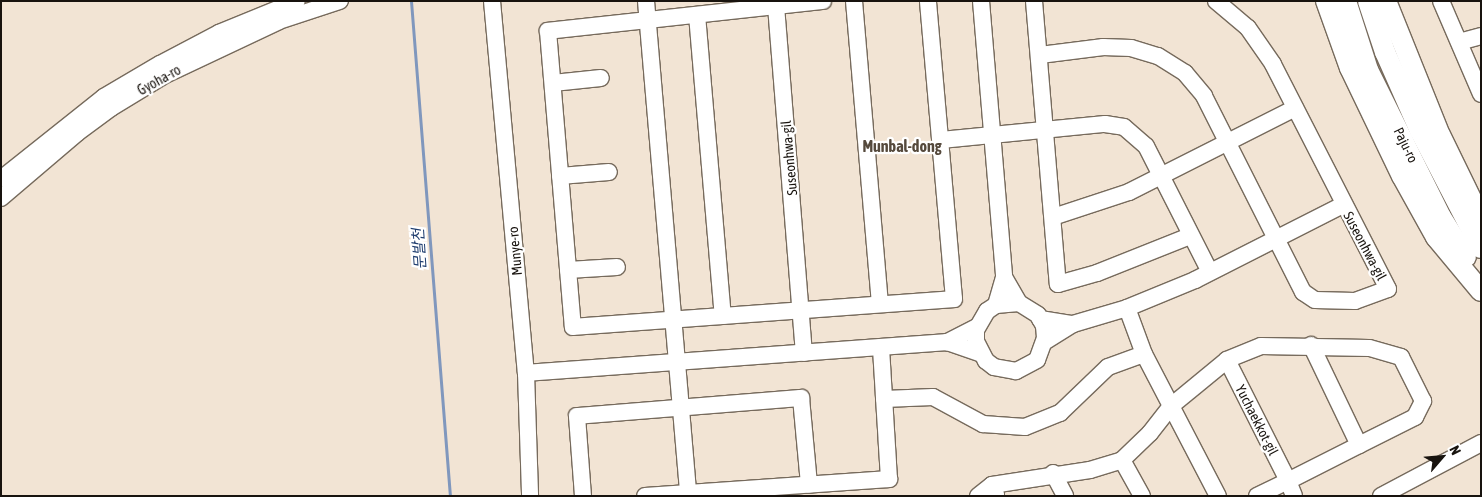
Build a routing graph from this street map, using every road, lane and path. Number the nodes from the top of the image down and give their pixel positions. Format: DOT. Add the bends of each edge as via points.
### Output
graph roads {
  1 [pos="297,1"];
  2 [pos="340,1"];
  3 [pos="646,1"];
  4 [pos="823,1"];
  5 [pos="854,1"];
  6 [pos="928,1"];
  7 [pos="981,1"];
  8 [pos="1034,1"];
  9 [pos="1216,1"];
  10 [pos="1326,1"];
  11 [pos="1346,1"];
  12 [pos="1368,1"];
  13 [pos="1386,1"];
  14 [pos="1441,1"];
  15 [pos="493,4"];
  16 [pos="776,6"];
  17 [pos="697,15"];
  18 [pos="648,20"];
  19 [pos="1481,36"];
  20 [pos="1459,42"];
  21 [pos="1040,55"];
  22 [pos="601,78"];
  23 [pos="552,83"];
  24 [pos="1481,94"];
  25 [pos="1295,108"];
  26 [pos="1046,130"];
  27 [pos="992,135"];
  28 [pos="942,140"];
  29 [pos="1228,142"];
  30 [pos="609,172"];
  31 [pos="560,176"];
  32 [pos="1161,176"];
  33 [pos="1,179"];
  34 [pos="1,198"];
  35 [pos="1343,205"];
  36 [pos="1052,217"];
  37 [pos="1481,219"];
  38 [pos="1190,236"];
  39 [pos="1277,239"];
  40 [pos="1481,248"];
  41 [pos="617,267"];
  42 [pos="568,270"];
  43 [pos="1210,272"];
  44 [pos="1004,277"];
  45 [pos="1481,281"];
  46 [pos="1481,291"];
  47 [pos="1019,302"];
  48 [pos="880,304"];
  49 [pos="996,305"];
  50 [pos="1127,308"];
  51 [pos="802,310"];
  52 [pos="723,316"];
  53 [pos="1040,319"];
  54 [pos="673,320"];
  55 [pos="1073,324"];
  56 [pos="977,327"];
  57 [pos="947,342"];
  58 [pos="1044,342"];
  59 [pos="1312,345"];
  60 [pos="880,347"];
  61 [pos="804,353"];
  62 [pos="981,354"];
  63 [pos="1144,354"];
  64 [pos="1227,360"];
  65 [pos="676,362"];
  66 [pos="526,374"];
  67 [pos="884,400"];
  68 [pos="680,406"];
  69 [pos="1170,406"];
  70 [pos="1481,443"];
  71 [pos="1359,446"];
  72 [pos="1122,460"];
  73 [pos="1053,473"];
  74 [pos="809,484"];
  75 [pos="1291,488"];
  76 [pos="994,490"];
  77 [pos="688,492"];
  78 [pos="530,496"];
  79 [pos="583,496"];
  80 [pos="645,496"];
  81 [pos="978,496"];
  82 [pos="1065,496"];
  83 [pos="1142,496"];
  84 [pos="1218,496"];
  85 [pos="1257,496"];
  86 [pos="1381,496"];
  1 -- 33 [label="street, Gyoha-ro" via="219,33 160,64 104,98"];
  2 -- 34 [label="street, Gyoha-ro" via="279,21 165,75 77,133"];
  3 -- 18 [label="street"];
  4 -- 16 [label="street"];
  5 -- 48 [label="street"];
  6 -- 28 [label="street"];
  7 -- 27 [label="street"];
  8 -- 21 [label="street"];
  9 -- 25 [label="street, Suseonhwa-gil" via="1231,12 1260,44"];
  10 -- 46 [label="main road" via="1350,68 1402,176 1436,237"];
  11 -- 45 [label="main road, Paju-ro" via="1368,70 1442,217"];
  12 -- 40 [label="main road, Paju-ro" via="1385,52 1420,131 1458,210"];
  13 -- 37 [label="main road" via="1429,110"];
  14 -- 20 [label="street"];
  15 -- 66 [label="street, Munye-ro"];
  16 -- 17 [label="street"];
  16 -- 51 [label="street, Suseonhwa-gil"];
  17 -- 18 [label="street"];
  17 -- 52 [label="street"];
  18 -- 23 [label="street" via="548,32"];
  18 -- 54 [label="street"];
  19 -- 20 [label="street"];
  20 -- 24 [label="street"];
  21 -- 26 [label="street"];
  21 -- 29 [label="street, Suseonhwa-gil" via="1117,47 1158,56 1185,73 1195,84"];
  22 -- 23 [label="street"];
  23 -- 31 [label="street"];
  25 -- 29 [label="street"];
  25 -- 35 [label="street, Suseonhwa-gil"];
  26 -- 27 [label="street"];
  26 -- 32 [label="street" via="1105,124 1124,127 1146,146"];
  26 -- 36 [label="street"];
  27 -- 28 [label="street"];
  27 -- 44 [label="street"];
  28 -- 48 [label="street" via="954,299"];
  29 -- 32 [label="street"];
  29 -- 39 [label="street, Suseonhwa-gil"];
  30 -- 31 [label="street"];
  31 -- 42 [label="street"];
  32 -- 36 [label="street" via="1108,200"];
  32 -- 38 [label="street"];
  35 -- 39 [label="street, Suseonhwa-gil"];
  35 -- 39 [label="street, Suseonhwa-gil" via="1388,289 1364,300 1309,297"];
  36 -- 38 [label="street" via="1058,284 1105,270"];
  38 -- 43 [label="street"];
  39 -- 43 [label="street, Suseonhwa-gil"];
  41 -- 42 [label="street"];
  42 -- 54 [label="street" via="573,327"];
  43 -- 50 [label="street, Suseonhwa-gil"];
  44 -- 47 [label="street"];
  44 -- 49 [label="street"];
  47 -- 49 [label="street"];
  47 -- 53 [label="street" via="1030,307"];
  48 -- 51 [label="street"];
  49 -- 56 [label="street" via="987,311"];
  50 -- 55 [label="street, Suseonhwa-gil"];
  50 -- 63 [label="street"];
  51 -- 52 [label="street"];
  51 -- 61 [label="street, Suseonhwa-gil"];
  52 -- 54 [label="street"];
  53 -- 55 [label="street"];
  53 -- 58 [label="street"];
  54 -- 65 [label="street"];
  55 -- 58 [label="street"];
  56 -- 57 [label="street"];
  56 -- 62 [label="street" via="976,341"];
  57 -- 60 [label="street"];
  57 -- 62 [label="street"];
  58 -- 62 [label="street" via="1036,360 1016,371 994,367"];
  59 -- 64 [label="street" via="1261,346"];
  59 -- 71 [label="street"];
  59 -- 71 [label="street" via="1369,348 1401,357 1423,402 1415,417"];
  60 -- 61 [label="street"];
  60 -- 67 [label="street"];
  61 -- 65 [label="street"];
  63 -- 67 [label="street" via="1108,367 1060,413 1025,427 983,424 933,397"];
  63 -- 69 [label="street"];
  64 -- 69 [label="street"];
  64 -- 75 [label="street, Yuchaekkot-gil"];
  65 -- 66 [label="street"];
  65 -- 68 [label="street"];
  66 -- 78 [label="street, Munye-ro"];
  67 -- 74 [label="street" via="889,479"];
  68 -- 74 [label="street" via="801,398"];
  68 -- 77 [label="street"];
  68 -- 79 [label="street" via="577,416"];
  69 -- 72 [label="street" via="1150,433"];
  69 -- 84 [label="street"];
  70 -- 86 [label="street"];
  71 -- 75 [label="street"];
  72 -- 73 [label="street" via="1090,470"];
  72 -- 83 [label="street"];
  73 -- 76 [label="street"];
  73 -- 82 [label="street"];
  74 -- 77 [label="street"];
  75 -- 85 [label="street"];
  76 -- 81 [label="street"];
  77 -- 80 [label="street"];
}
